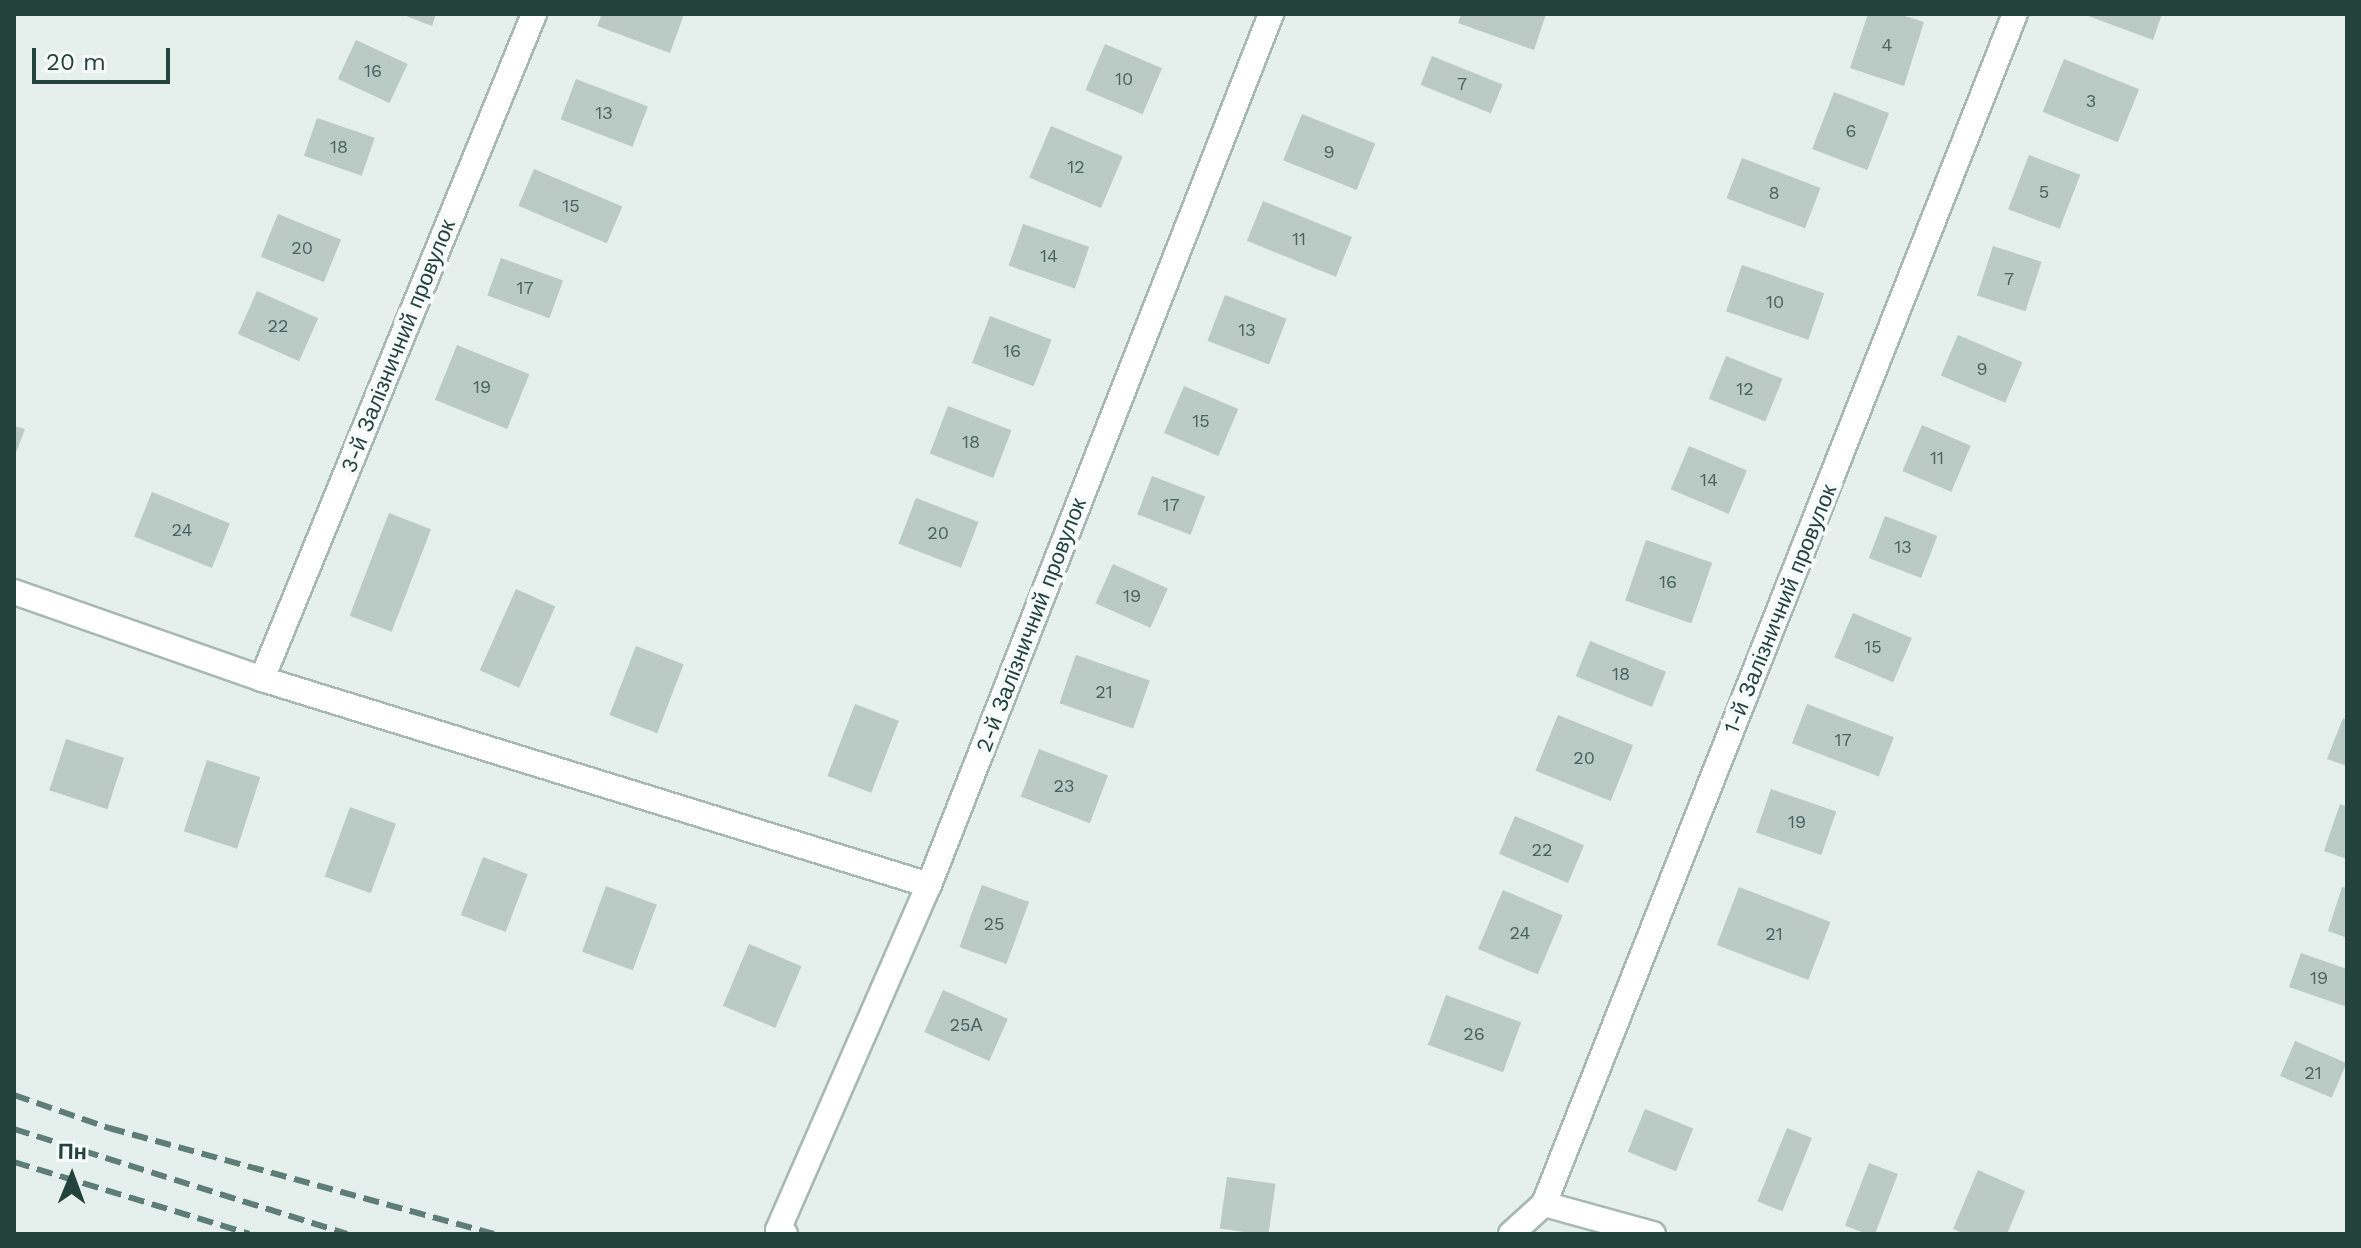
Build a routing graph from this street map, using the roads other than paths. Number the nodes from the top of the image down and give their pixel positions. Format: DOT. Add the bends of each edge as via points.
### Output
graph roads {
  1 [pos="534,14"];
  2 [pos="1271,14"];
  3 [pos="2015,14"];
  4 [pos="14,592"];
  5 [pos="262,679"];
  6 [pos="929,885"];
  7 [pos="1544,1204"];
  8 [pos="781,1232"];
  9 [pos="1511,1234"];
  10 [pos="1653,1234"];
  1 -- 5 [label="street, 3-й Залізничний провулок"];
  2 -- 6 [label="street, 2-й Залізничний провулок"];
  3 -- 7 [label="street, 1-й Залізничний провулок"];
  4 -- 5 [label="street"];
  5 -- 6 [label="street"];
  6 -- 8 [label="street, 2-й Залізничний провулок"];
  7 -- 9 [label="street"];
  7 -- 10 [label="street"];
}
